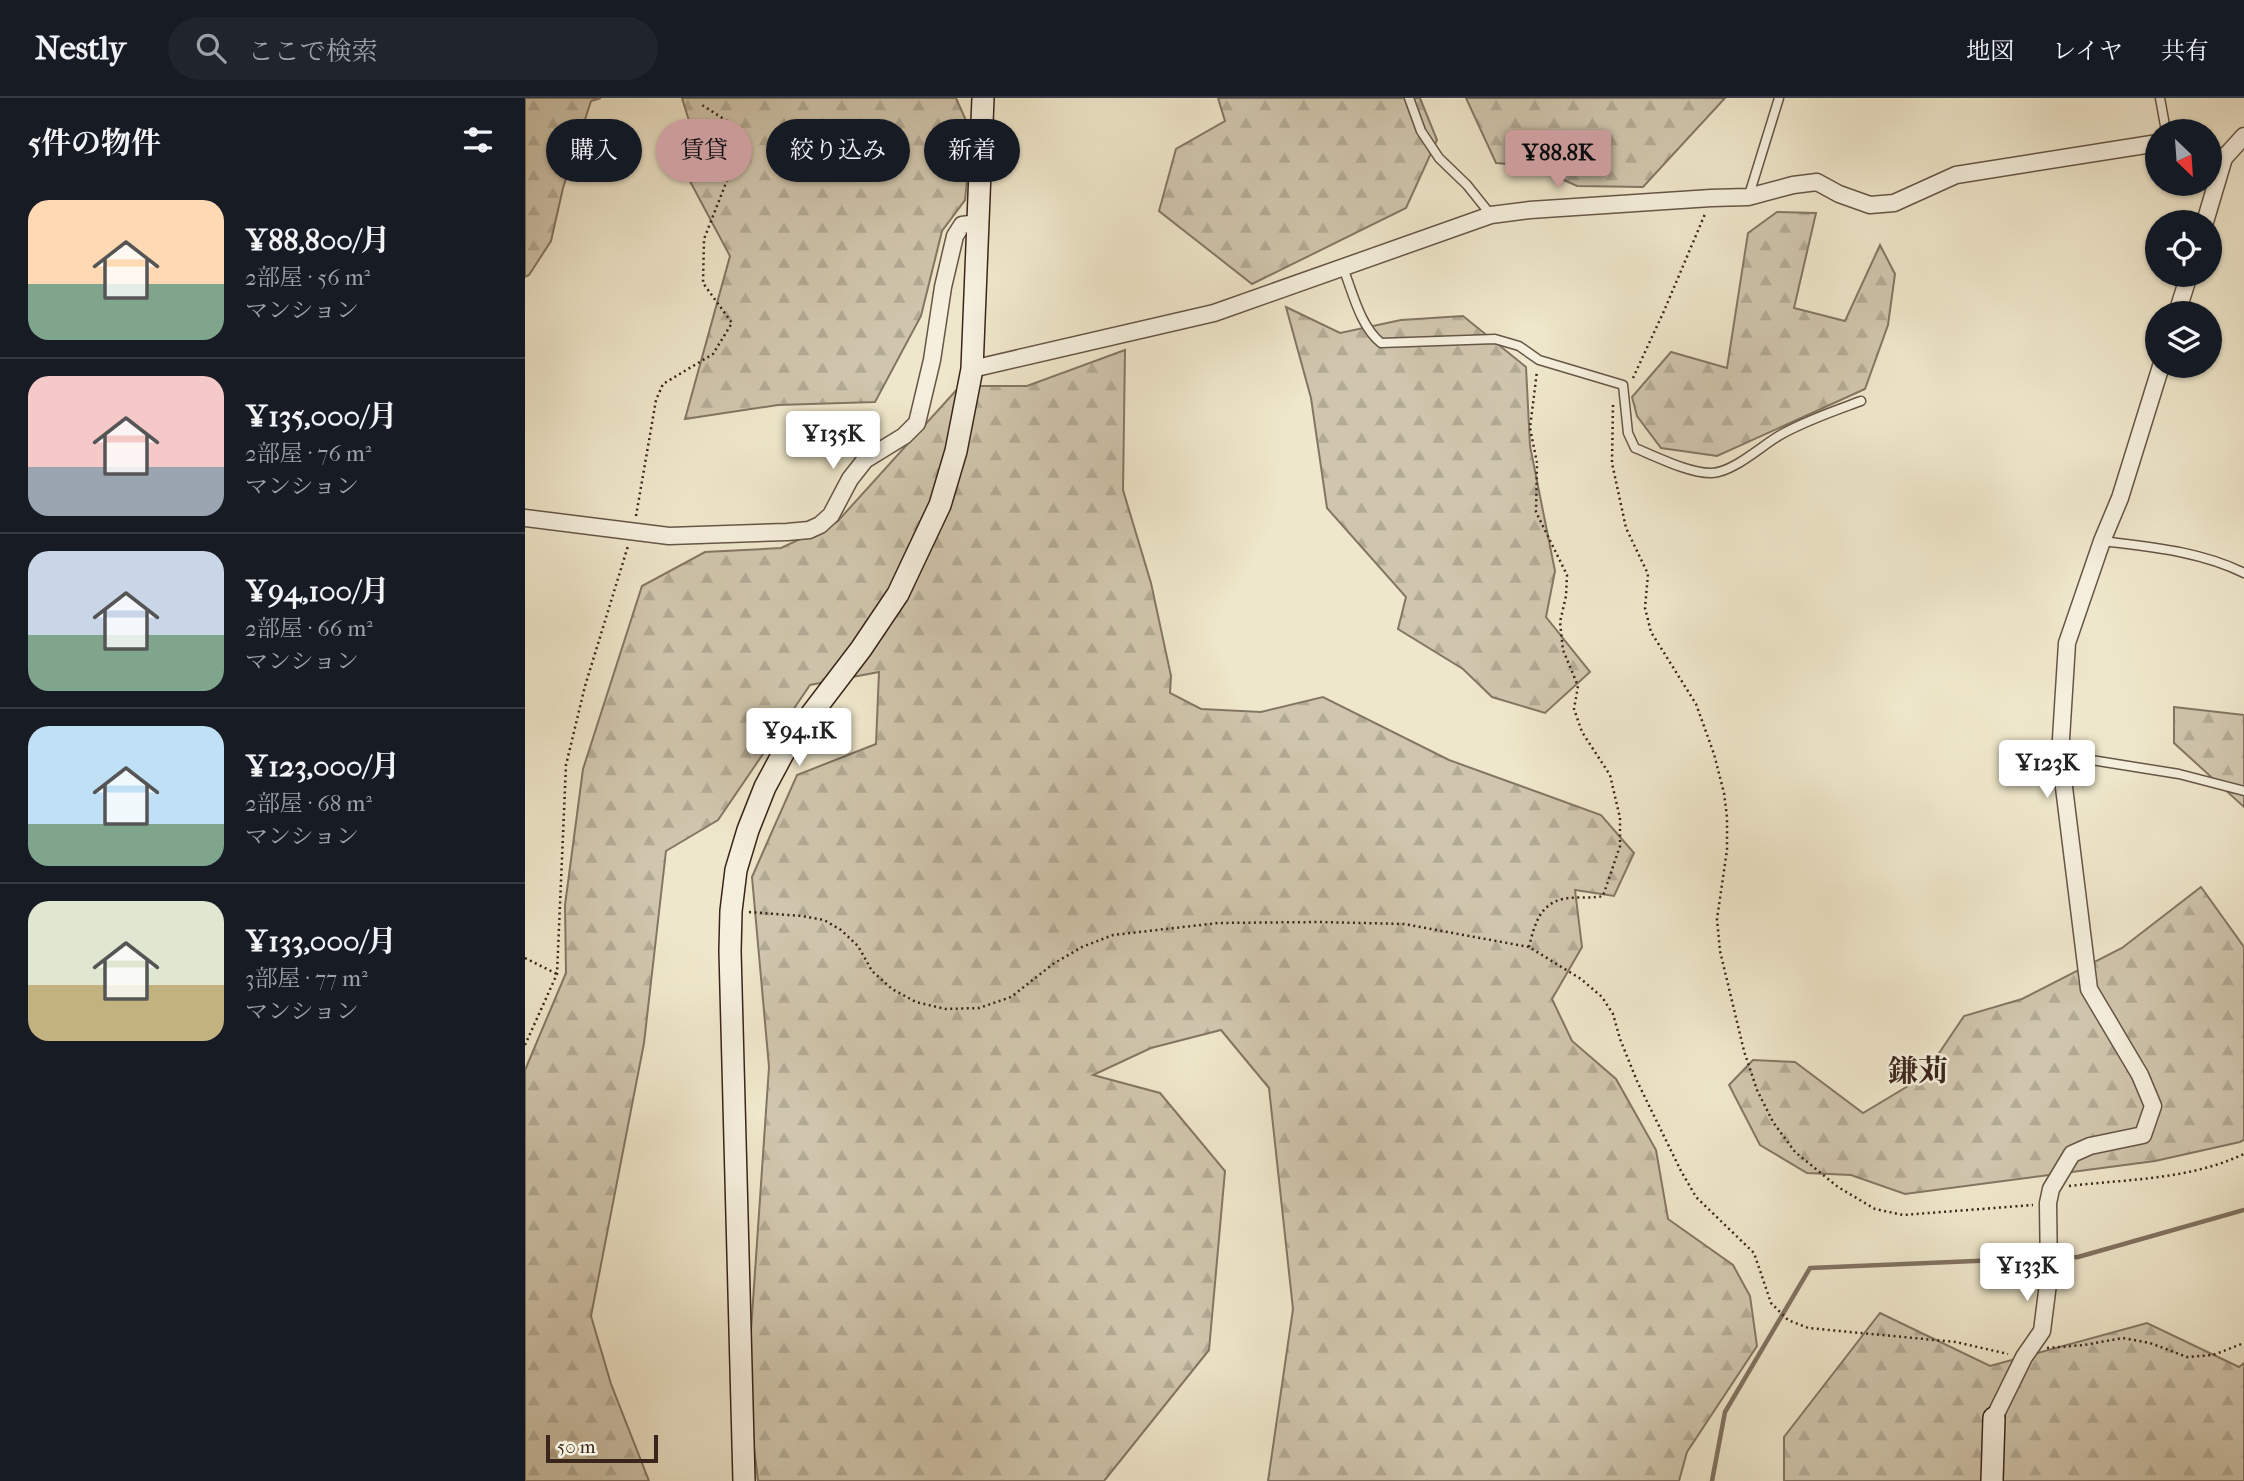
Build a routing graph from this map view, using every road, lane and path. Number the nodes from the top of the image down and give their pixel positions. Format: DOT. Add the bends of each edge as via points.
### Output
graph roads {
  1 [pos="983,98"];
  2 [pos="1409,98"];
  3 [pos="1779,98"];
  4 [pos="2160,98"];
  5 [pos="702,105"];
  6 [pos="2164,119"];
  7 [pos="2244,136"];
  8 [pos="2145,145"];
  9 [pos="2223,151"];
  10 [pos="1748,197"];
  11 [pos="1711,198"];
  12 [pos="1491,215"];
  13 [pos="978,223"];
  14 [pos="1343,268"];
  15 [pos="1539,360"];
  16 [pos="972,369"];
  17 [pos="2157,378"];
  18 [pos="1623,384"];
  19 [pos="1861,401"];
  20 [pos="525,518"];
  21 [pos="633,533"];
  22 [pos="2102,541"];
  23 [pos="2244,573"];
  24 [pos="2060,754"];
  25 [pos="2244,790"];
  26 [pos="731,911"];
  27 [pos="1529,947"];
  28 [pos="525,958"];
  29 [pos="557,974"];
  30 [pos="525,1045"];
  31 [pos="2244,1154"];
  32 [pos="2050,1196"];
  33 [pos="2244,1343"];
  34 [pos="2024,1357"];
  35 [pos="1994,1418"];
  36 [pos="744,1481"];
  37 [pos="1992,1481"];
  1 -- 13 [label="street"];
  2 -- 12 [label="lane" via="1421,131 1439,158"];
  3 -- 10 [label="lane"];
  4 -- 6 [label="lane"];
  5 -- 21 [label="path" via="738,128 744,138 704,239 703,284 732,323 713,354 663,384 656,400"];
  7 -- 9 [label="street"];
  8 -- 10 [label="street" via="1956,175 1894,203 1870,205 1817,183"];
  10 -- 11 [label="street"];
  11 -- 12 [label="street"];
  11 -- 18 [label="path" via="1634,376"];
  12 -- 14 [label="street"];
  13 -- 16 [label="street"];
  13 -- 21 [label="street" via="961,225 955,236 917,423 865,460 820,525 753,534"];
  14 -- 15 [label="lane" via="1363,319 1381,344 1495,339 1519,346"];
  14 -- 16 [label="street" via="1214,313"];
  15 -- 18 [label="lane"];
  15 -- 27 [label="path" via="1530,428 1537,463 1536,512 1567,575 1560,622 1563,650 1578,686 1574,709 1582,732 1610,775 1620,818 1620,846 1603,896 1549,905 1535,923"];
  16 -- 26 [label="street" via="956,451 925,539 898,594 787,746 765,787 736,870"];
  17 -- 22 [label="street"];
  18 -- 19 [label="lane" via="1628,433 1635,448 1711,473 1727,469 1819,416"];
  18 -- 32 [label="path" via="1613,401 1612,463 1626,528 1648,574 1645,608 1651,632 1696,704 1721,780 1727,850 1717,919 1720,951 1744,1051 1773,1122 1795,1152 1838,1187 1875,1209 1903,1215"];
  20 -- 21 [label="street"];
  21 -- 29 [label="path" via="585,686 566,765"];
  22 -- 23 [label="lane" via="2173,550"];
  22 -- 24 [label="street" via="2067,643"];
  24 -- 25 [label="lane"];
  24 -- 32 [label="street" via="2089,989 2140,1074 2153,1106 2143,1135 2072,1154"];
  26 -- 27 [label="path" via="824,920 858,946 872,971 892,989 916,1002 946,1009 979,1008 1011,997 1052,964 1113,935 1217,923 1404,924"];
  26 -- 36 [label="street"];
  27 -- 34 [label="path" via="1602,997 1613,1013 1637,1081 1696,1198 1754,1253 1771,1303 1788,1320 1808,1328 1957,1342"];
  28 -- 29 [label="path"];
  29 -- 30 [label="path"];
  31 -- 32 [label="path" via="2166,1177"];
  32 -- 34 [label="street" via="2049,1276 2042,1331"];
  33 -- 34 [label="path" via="2213,1355 2187,1357 2123,1338 2048,1348"];
  34 -- 35 [label="street"];
  35 -- 37 [label="street"];
}
